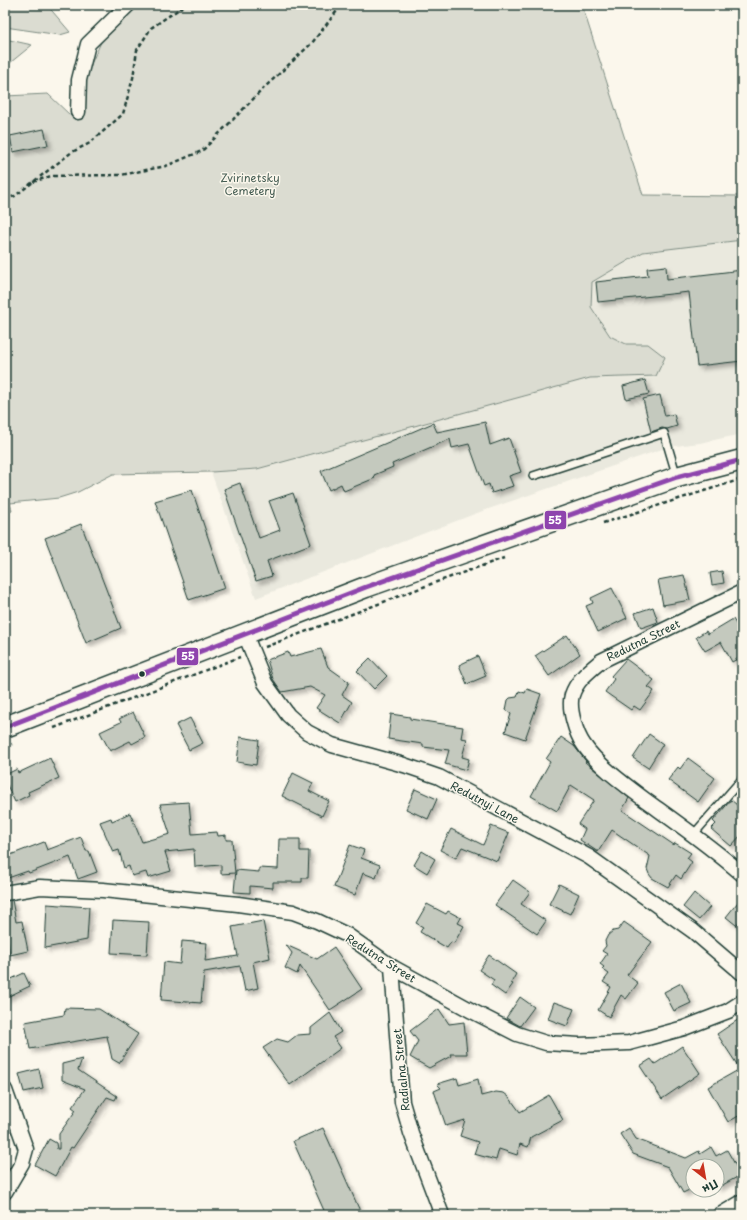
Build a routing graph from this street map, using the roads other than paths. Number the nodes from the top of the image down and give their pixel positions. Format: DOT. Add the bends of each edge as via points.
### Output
graph roads {
  1 [pos="128,5"];
  2 [pos="78,112"];
  3 [pos="742,460"];
  4 [pos="533,476"];
  5 [pos="677,477"];
  6 [pos="742,592"];
  7 [pos="245,634"];
  8 [pos="5,727"];
  9 [pos="742,779"];
  10 [pos="693,835"];
  11 [pos="742,874"];
  12 [pos="5,893"];
  13 [pos="392,967"];
  14 [pos="742,973"];
  15 [pos="742,1002"];
  16 [pos="5,1090"];
  17 [pos="5,1192"];
  18 [pos="742,1202"];
  19 [pos="442,1215"];
  20 [pos="720,1215"];
  1 -- 2 [label="street" via="88,44 79,80"];
  3 -- 5 [label="main road"];
  4 -- 5 [label="lane" via="664,433"];
  5 -- 7 [label="main road" via="366,587"];
  6 -- 10 [label="street, Redutna Street" via="601,661 582,678 572,696 572,712 577,730 583,744 592,755 625,785"];
  7 -- 8 [label="main road"];
  7 -- 14 [label="street, Redutnyi Lane" via="264,683 288,714 307,732 332,745 439,777 589,857 693,931"];
  9 -- 10 [label="lane"];
  10 -- 11 [label="street, Redutna Street"];
  12 -- 13 [label="street, Redutna Street" via="40,887 103,890 293,912 347,935"];
  13 -- 15 [label="street, Redutna Street" via="517,1034 546,1043 629,1043 684,1028 728,1011"];
  13 -- 19 [label="street, Radialna Street" via="402,1102"];
  16 -- 17 [label="street" via="26,1149 22,1163"];
  18 -- 20 [label="street"];
}
